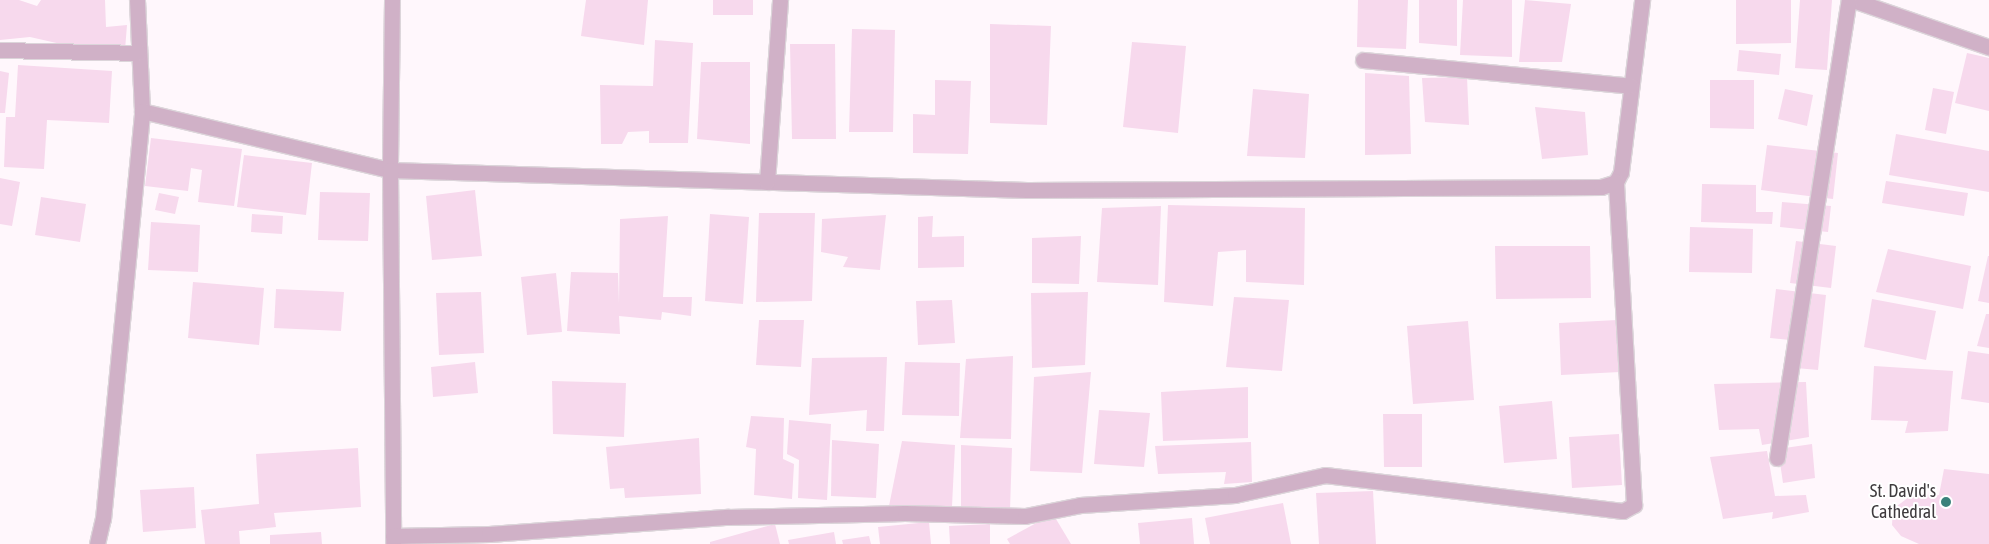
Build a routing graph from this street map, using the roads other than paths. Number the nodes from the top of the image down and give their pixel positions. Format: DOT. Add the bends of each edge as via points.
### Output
graph roads {
  1 [pos="138,0"];
  2 [pos="392,0"];
  3 [pos="780,0"];
  4 [pos="1642,0"];
  5 [pos="1849,0"];
  6 [pos="1853,0"];
  7 [pos="1989,48"];
  8 [pos="0,50"];
  9 [pos="140,53"];
  10 [pos="1363,60"];
  11 [pos="1631,86"];
  12 [pos="142,111"];
  13 [pos="390,170"];
  14 [pos="767,182"];
  15 [pos="1616,182"];
  16 [pos="1777,458"];
  17 [pos="393,540"];
  18 [pos="97,544"];
  1 -- 9 [label="street"];
  2 -- 13 [label="street"];
  3 -- 14 [label="street"];
  4 -- 11 [label="street"];
  5 -- 16 [label="street"];
  6 -- 7 [label="street"];
  8 -- 9 [label="street"];
  9 -- 12 [label="street"];
  10 -- 11 [label="street"];
  11 -- 15 [label="street" via="1621,172"];
  12 -- 13 [label="street"];
  12 -- 18 [label="street" via="103,519"];
  13 -- 14 [label="street"];
  13 -- 17 [label="street"];
  14 -- 15 [label="street" via="1027,190 1601,187"];
  15 -- 17 [label="street" via="1634,505 1622,512 1325,475 1235,495 1080,505 1026,516 905,513 728,517"];
}
